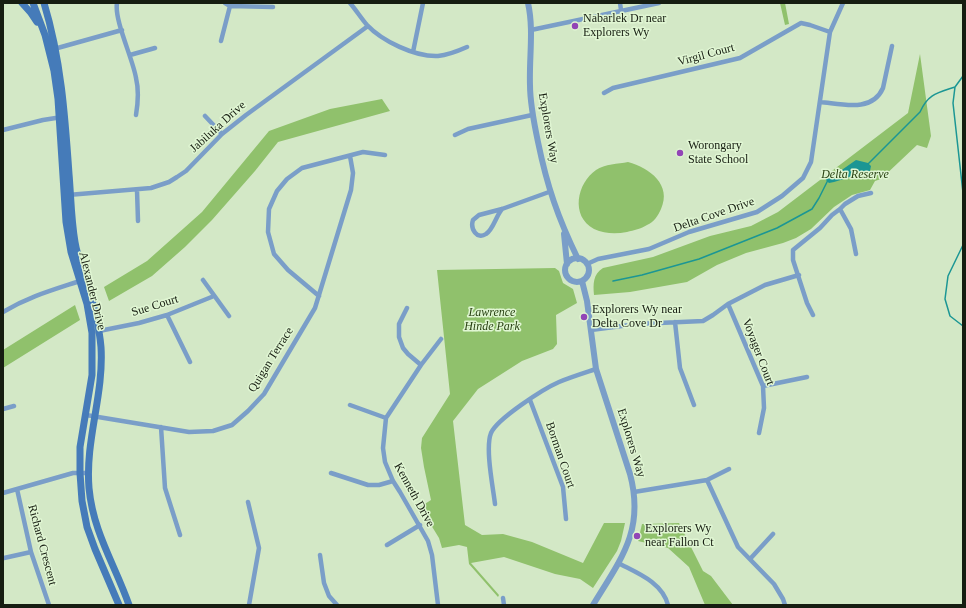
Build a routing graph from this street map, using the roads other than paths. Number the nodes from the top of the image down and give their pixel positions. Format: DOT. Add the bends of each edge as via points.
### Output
graph roads {
  1 [pos="22,3"];
  2 [pos="33,3"];
  3 [pos="44,3"];
  4 [pos="118,3"];
  5 [pos="225,3"];
  6 [pos="350,3"];
  7 [pos="423,3"];
  8 [pos="528,3"];
  9 [pos="620,3"];
  10 [pos="659,3"];
  11 [pos="843,3"];
  12 [pos="230,6"];
  13 [pos="273,7"];
  14 [pos="621,10"];
  15 [pos="368,26"];
  16 [pos="122,30"];
  17 [pos="531,30"];
  18 [pos="830,32"];
  19 [pos="221,41"];
  20 [pos="892,46"];
  21 [pos="467,47"];
  22 [pos="51,48"];
  23 [pos="155,48"];
  24 [pos="413,52"];
  25 [pos="130,55"];
  26 [pos="604,93"];
  27 [pos="820,102"];
  28 [pos="136,115"];
  29 [pos="532,115"];
  30 [pos="205,116"];
  31 [pos="62,118"];
  32 [pos="3,130"];
  33 [pos="222,134"];
  34 [pos="455,135"];
  35 [pos="384,155"];
  36 [pos="350,156"];
  37 [pos="137,190"];
  38 [pos="549,192"];
  39 [pos="871,193"];
  40 [pos="67,194"];
  41 [pos="502,209"];
  42 [pos="840,209"];
  43 [pos="138,221"];
  44 [pos="564,230"];
  45 [pos="856,254"];
  46 [pos="578,259"];
  47 [pos="567,264"];
  48 [pos="587,264"];
  49 [pos="799,275"];
  50 [pos="83,280"];
  51 [pos="203,280"];
  52 [pos="582,281"];
  53 [pos="214,296"];
  54 [pos="320,296"];
  55 [pos="728,304"];
  56 [pos="408,308"];
  57 [pos="3,312"];
  58 [pos="167,315"];
  59 [pos="813,315"];
  60 [pos="229,316"];
  61 [pos="675,322"];
  62 [pos="591,330"];
  63 [pos="99,331"];
  64 [pos="441,339"];
  65 [pos="190,362"];
  66 [pos="421,365"];
  67 [pos="596,369"];
  68 [pos="807,377"];
  69 [pos="763,386"];
  70 [pos="530,400"];
  71 [pos="350,405"];
  72 [pos="694,405"];
  73 [pos="14,406"];
  74 [pos="3,409"];
  75 [pos="86,415"];
  76 [pos="95,416"];
  77 [pos="386,418"];
  78 [pos="161,427"];
  79 [pos="759,433"];
  80 [pos="729,468"];
  81 [pos="80,473"];
  82 [pos="89,473"];
  83 [pos="331,473"];
  84 [pos="707,480"];
  85 [pos="393,481"];
  86 [pos="17,489"];
  87 [pos="634,492"];
  88 [pos="3,493"];
  89 [pos="248,502"];
  90 [pos="495,504"];
  91 [pos="566,519"];
  92 [pos="420,525"];
  93 [pos="772,534"];
  94 [pos="180,535"];
  95 [pos="387,545"];
  96 [pos="31,552"];
  97 [pos="320,555"];
  98 [pos="4,558"];
  99 [pos="750,559"];
  100 [pos="618,563"];
  101 [pos="504,598"];
  102 [pos="49,605"];
  103 [pos="119,605"];
  104 [pos="129,605"];
  105 [pos="249,605"];
  106 [pos="337,605"];
  107 [pos="438,605"];
  108 [pos="504,605"];
  109 [pos="593,605"];
  110 [pos="668,605"];
  111 [pos="785,605"];
  1 -- 22 [label="main road" via="33,16"];
  2 -- 22 [label="main road, Alexander Drive"];
  3 -- 22 [label="main road, Alexander Drive"];
  4 -- 16 [label="street" via="117,10"];
  5 -- 12 [label="street"];
  6 -- 15 [label="street"];
  7 -- 24 [label="street"];
  8 -- 17 [label="street, Explorers Way"];
  9 -- 14 [label="street"];
  10 -- 14 [label="street"];
  11 -- 18 [label="street, Delta Cove Drive"];
  12 -- 13 [label="street"];
  12 -- 19 [label="street"];
  14 -- 17 [label="street"];
  15 -- 24 [label="street" via="388,41"];
  15 -- 33 [label="street, Jabiluka Drive"];
  16 -- 22 [label="street"];
  16 -- 25 [label="street"];
  17 -- 29 [label="street, Explorers Way"];
  18 -- 26 [label="street, Virgil Court" via="801,23 740,58 613,88"];
  18 -- 27 [label="street, Delta Cove Drive"];
  20 -- 27 [label="street" via="883,88 875,99 861,105"];
  21 -- 24 [label="street" via="439,56"];
  22 -- 31 [label="main road, Alexander Drive"];
  23 -- 25 [label="street"];
  25 -- 28 [label="street" via="137,85"];
  27 -- 48 [label="street, Delta Cove Drive" via="811,162 803,178 767,207 746,216 689,232 644,251 598,259"];
  29 -- 34 [label="street" via="468,128"];
  29 -- 38 [label="street, Explorers Way"];
  30 -- 33 [label="street"];
  31 -- 32 [label="street"];
  31 -- 40 [label="main road, Alexander Drive"];
  33 -- 37 [label="street, Jabiluka Drive" via="177,177 161,185"];
  35 -- 36 [label="street" via="363,152"];
  36 -- 54 [label="street, Quigan Terrace" via="353,173 351,190"];
  36 -- 54 [label="street" via="302,168 286,179 269,209 268,232 274,254 288,270"];
  37 -- 40 [label="street, Jabiluka Drive"];
  37 -- 43 [label="street"];
  38 -- 41 [label="street"];
  38 -- 44 [label="street, Explorers Way"];
  39 -- 42 [label="street" via="858,196"];
  40 -- 50 [label="main road, Alexander Drive" via="68,240"];
  41 -- 41 [label="street" via="475,218 472,223 474,232 481,236 485,235"];
  42 -- 45 [label="street" via="851,229"];
  42 -- 49 [label="street" via="793,250 793,260"];
  44 -- 46 [label="street, Explorers Way"];
  44 -- 47 [label="street, Explorers Way"];
  46 -- 47 [label="street"];
  46 -- 48 [label="street"];
  47 -- 52 [label="street, Explorers Way" via="567,276 573,281"];
  48 -- 52 [label="street" via="588,275"];
  49 -- 55 [label="street" via="765,285"];
  49 -- 59 [label="street"];
  50 -- 57 [label="street" via="20,302"];
  50 -- 63 [label="main road, Alexander Drive" via="93,303"];
  50 -- 75 [label="main road, Alexander Drive" via="93,342 92,376"];
  51 -- 53 [label="street"];
  52 -- 62 [label="street, Explorers Way"];
  53 -- 58 [label="street, Sue Court"];
  53 -- 60 [label="street"];
  54 -- 78 [label="street, Quigan Terrace" via="264,394 232,425 213,431 189,432"];
  55 -- 61 [label="street" via="703,321"];
  55 -- 69 [label="street, Voyager Court"];
  56 -- 66 [label="street" via="399,324 399,337 403,348"];
  58 -- 63 [label="street, Sue Court"];
  58 -- 65 [label="street"];
  61 -- 62 [label="street"];
  61 -- 72 [label="street" via="680,368"];
  62 -- 67 [label="street, Explorers Way"];
  63 -- 76 [label="main road, Alexander Drive" via="101,372"];
  64 -- 66 [label="street, Kenneth Drive"];
  66 -- 77 [label="street, Kenneth Drive"];
  67 -- 70 [label="street" via="558,383"];
  67 -- 87 [label="street, Explorers Way"];
  68 -- 69 [label="street"];
  69 -- 79 [label="street, Voyager Court" via="764,408"];
  70 -- 90 [label="street" via="504,418 490,434 488,445"];
  70 -- 91 [label="street, Borman Court" via="563,487"];
  71 -- 77 [label="street"];
  73 -- 74 [label="street"];
  75 -- 76 [label="street, Quigan Terrace"];
  75 -- 81 [label="main road, Alexander Drive" via="80,448"];
  76 -- 78 [label="street, Quigan Terrace"];
  76 -- 82 [label="main road, Alexander Drive"];
  77 -- 85 [label="street, Kenneth Drive" via="383,448"];
  78 -- 94 [label="street" via="165,488"];
  80 -- 84 [label="street"];
  81 -- 82 [label="street"];
  81 -- 86 [label="street"];
  81 -- 103 [label="main road, Alexander Drive" via="87,527"];
  82 -- 104 [label="main road, Alexander Drive" via="91,502 100,536"];
  83 -- 85 [label="street" via="368,484 379,485"];
  84 -- 87 [label="street"];
  84 -- 99 [label="street" via="738,547"];
  85 -- 92 [label="street, Kenneth Drive"];
  86 -- 88 [label="street"];
  86 -- 96 [label="street, Richard Crescent"];
  87 -- 100 [label="street, Explorers Way" via="634,526 629,543"];
  89 -- 105 [label="street" via="259,548"];
  92 -- 95 [label="street"];
  92 -- 107 [label="street, Kenneth Drive" via="432,555"];
  93 -- 99 [label="street"];
  96 -- 98 [label="street"];
  96 -- 102 [label="street, Richard Crescent"];
  97 -- 106 [label="street" via="324,582 329,596"];
  99 -- 111 [label="street" via="774,584"];
  100 -- 109 [label="street, Explorers Way"];
  100 -- 110 [label="street" via="656,584"];
  101 -- 108 [label="street"];
}
